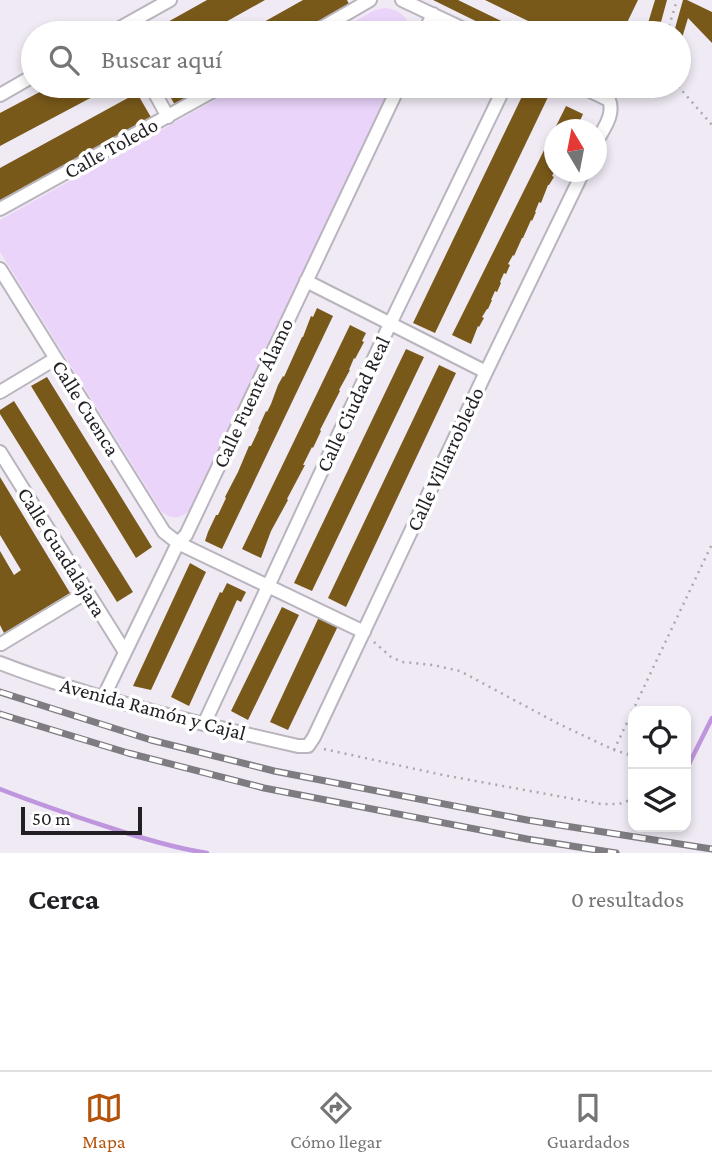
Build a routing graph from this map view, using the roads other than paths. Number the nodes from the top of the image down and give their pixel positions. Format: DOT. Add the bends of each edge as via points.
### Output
graph roads {
  1 [pos="170,0"];
  2 [pos="370,0"];
  3 [pos="405,1"];
  4 [pos="433,14"];
  5 [pos="135,21"];
  6 [pos="334,21"];
  7 [pos="430,21"];
  8 [pos="447,21"];
  9 [pos="21,83"];
  10 [pos="0,95"];
  11 [pos="158,98"];
  12 [pos="201,98"];
  13 [pos="393,98"];
  14 [pos="499,98"];
  15 [pos="605,98"];
  16 [pos="168,117"];
  17 [pos="607,122"];
  18 [pos="578,182"];
  19 [pos="0,209"];
  20 [pos="0,268"];
  21 [pos="306,281"];
  22 [pos="390,324"];
  23 [pos="55,359"];
  24 [pos="486,372"];
  25 [pos="0,392"];
  26 [pos="0,452"];
  27 [pos="178,543"];
  28 [pos="268,586"];
  29 [pos="87,592"];
  30 [pos="364,632"];
  31 [pos="1,644"];
  32 [pos="125,652"];
  33 [pos="0,663"];
  34 [pos="103,698"];
  35 [pos="204,724"];
  36 [pos="308,746"];
  1 -- 5 [label="street"];
  2 -- 6 [label="street"];
  3 -- 4 [label="street"];
  4 -- 7 [label="street"];
  4 -- 8 [label="street"];
  9 -- 10 [label="street"];
  11 -- 16 [label="street"];
  12 -- 16 [label="street, Calle Toledo"];
  13 -- 21 [label="street, Calle Fuente Álamo"];
  14 -- 22 [label="street, Calle Ciudad Real"];
  15 -- 17 [label="street" via="611,107"];
  16 -- 19 [label="street, Calle Toledo"];
  18 -- 24 [label="street, Calle Villarrobledo"];
  20 -- 23 [label="street, Calle Cuenca"];
  21 -- 22 [label="street"];
  21 -- 27 [label="street, Calle Fuente Álamo" via="186,535"];
  22 -- 24 [label="street"];
  22 -- 28 [label="street, Calle Ciudad Real"];
  23 -- 25 [label="street"];
  23 -- 27 [label="street, Calle Cuenca" via="164,532"];
  24 -- 30 [label="street, Calle Villarrobledo"];
  26 -- 29 [label="street, Calle Guadalajara"];
  27 -- 28 [label="street"];
  27 -- 32 [label="street, Calle Fuente Álamo"];
  28 -- 30 [label="street"];
  28 -- 35 [label="street, Calle Ciudad Real"];
  29 -- 31 [label="street"];
  29 -- 32 [label="street, Calle Guadalajara"];
  30 -- 36 [label="street, Calle Villarrobledo"];
  32 -- 34 [label="street, Calle Fuente Álamo"];
  33 -- 34 [label="street, Avenida Ramón y Cajal"];
  34 -- 35 [label="street, Avenida Ramón y Cajal"];
  35 -- 36 [label="street, Avenida Ramón y Cajal"];
}
